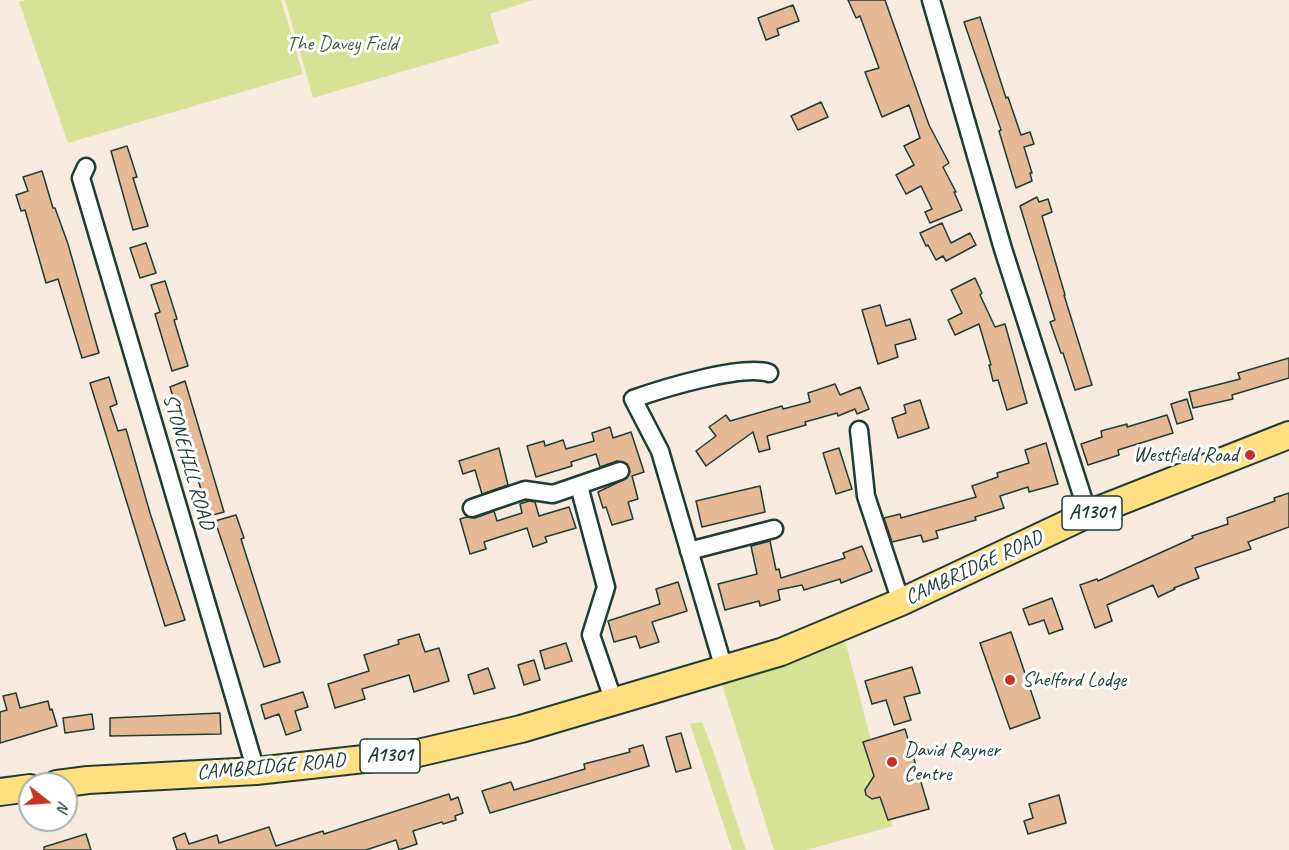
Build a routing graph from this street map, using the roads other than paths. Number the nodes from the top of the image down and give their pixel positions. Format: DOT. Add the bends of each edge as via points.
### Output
graph roads {
  1 [pos="931,0"];
  2 [pos="86,167"];
  3 [pos="769,373"];
  4 [pos="859,430"];
  5 [pos="1289,435"];
  6 [pos="620,471"];
  7 [pos="579,486"];
  8 [pos="472,508"];
  9 [pos="1088,514"];
  10 [pos="774,528"];
  11 [pos="689,551"];
  12 [pos="901,602"];
  13 [pos="724,669"];
  14 [pos="614,702"];
  15 [pos="256,771"];
  16 [pos="78,781"];
  17 [pos="18,790"];
  18 [pos="0,792"];
  1 -- 9 [label="street" via="1003,249"];
  2 -- 15 [label="street, STONEHILL ROAD" via="81,178"];
  3 -- 11 [label="street" via="743,371 633,399 660,451"];
  4 -- 12 [label="street" via="866,496"];
  5 -- 9 [label="main road, CAMBRIDGE ROAD / A1301"];
  6 -- 7 [label="street"];
  7 -- 8 [label="street" via="553,494 525,490"];
  7 -- 14 [label="street" via="606,587 591,634"];
  9 -- 12 [label="main road, CAMBRIDGE ROAD / A1301"];
  10 -- 11 [label="street"];
  11 -- 13 [label="street"];
  12 -- 13 [label="main road, CAMBRIDGE ROAD / A1301" via="781,652"];
  13 -- 14 [label="main road, CAMBRIDGE ROAD / A1301"];
  14 -- 15 [label="main road, CAMBRIDGE ROAD / A1301" via="418,753"];
  15 -- 16 [label="main road, CAMBRIDGE ROAD / A1301"];
  17 -- 18 [label="main road"];
}
